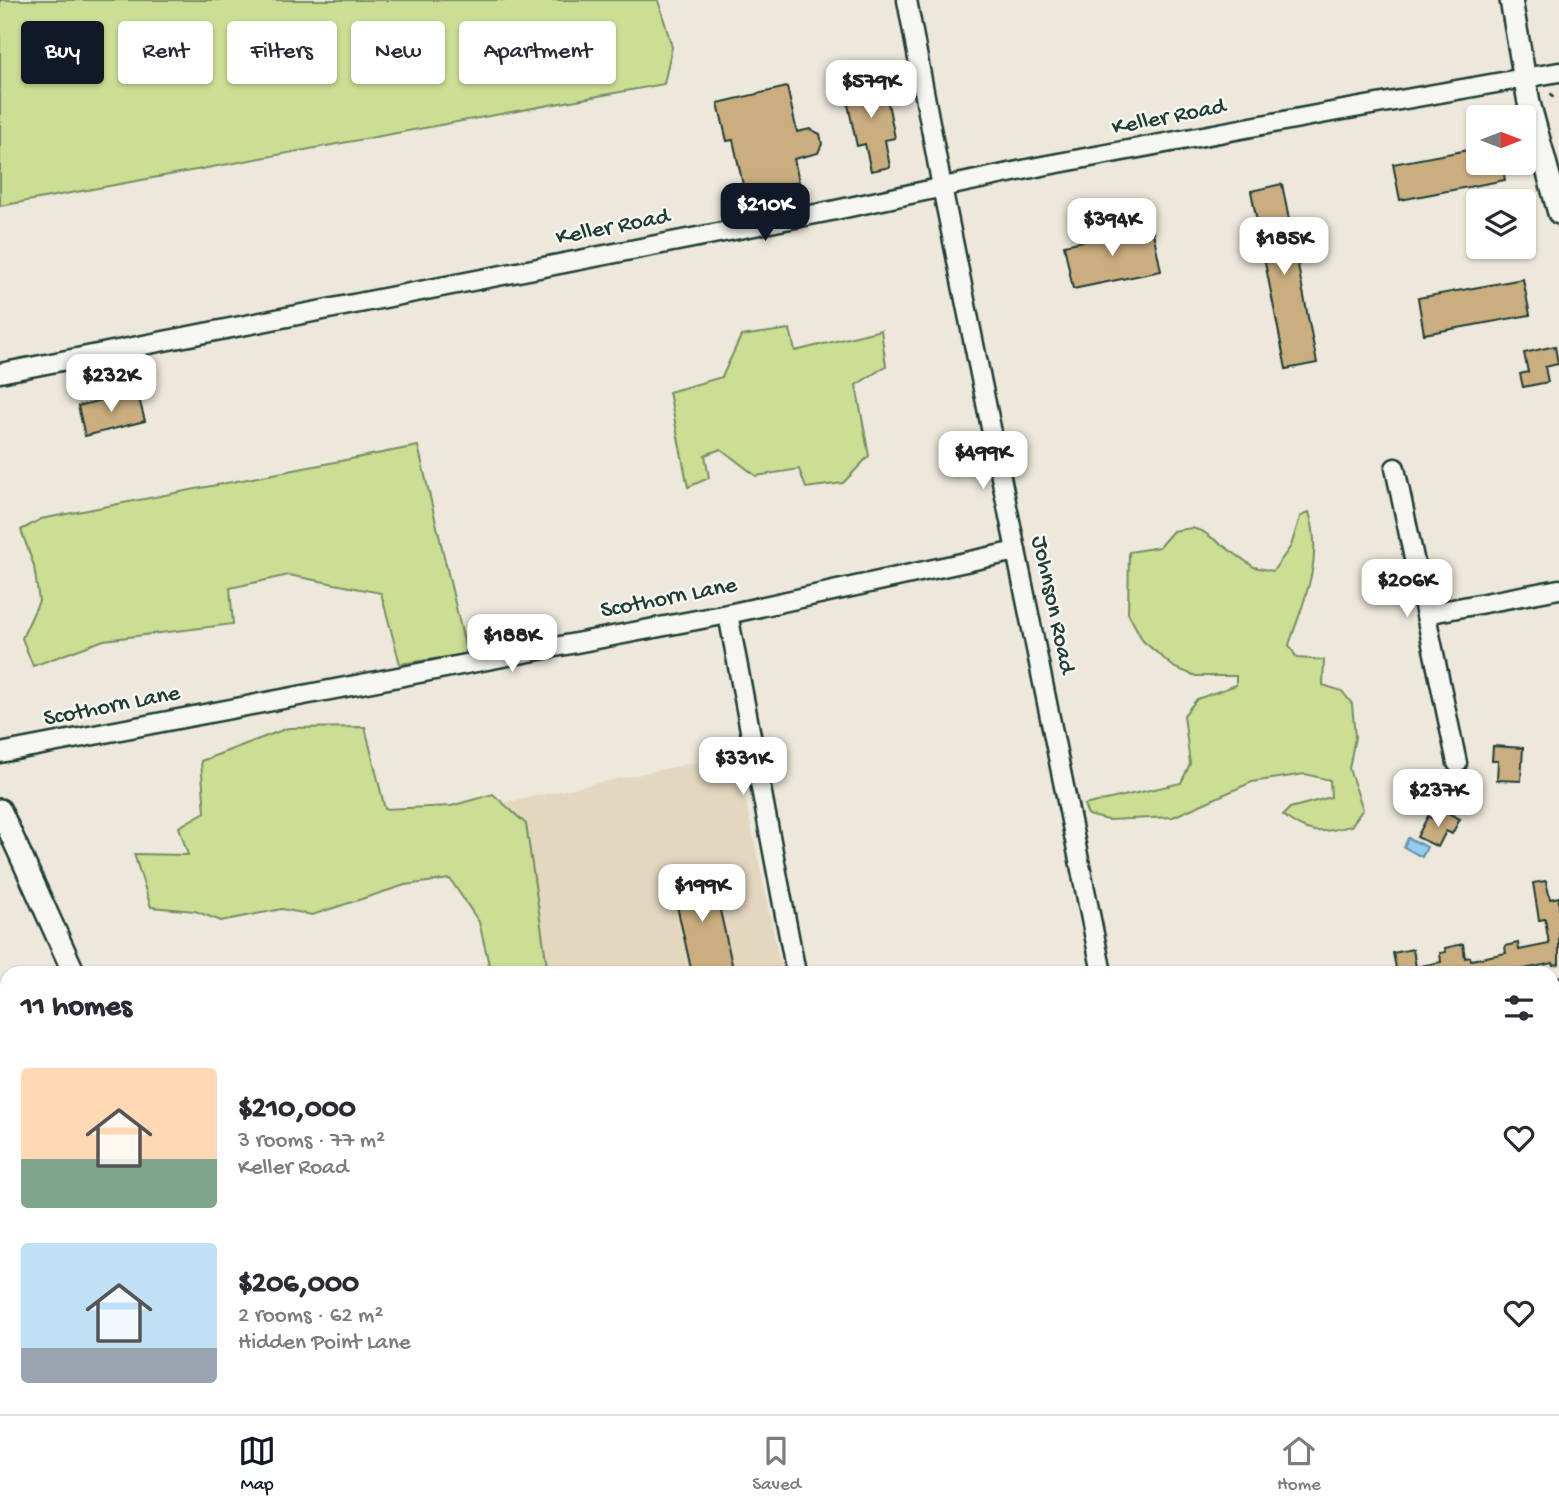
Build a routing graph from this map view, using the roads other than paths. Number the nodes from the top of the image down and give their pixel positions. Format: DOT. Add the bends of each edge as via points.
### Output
graph roads {
  1 [pos="907,0"];
  2 [pos="1511,0"];
  3 [pos="1559,72"];
  4 [pos="1524,79"];
  5 [pos="942,187"];
  6 [pos="1559,212"];
  7 [pos="0,373"];
  8 [pos="1395,468"];
  9 [pos="1016,551"];
  10 [pos="1559,589"];
  11 [pos="728,614"];
  12 [pos="1426,614"];
  13 [pos="0,753"];
  14 [pos="1457,763"];
  15 [pos="0,810"];
  16 [pos="71,966"];
  17 [pos="795,966"];
  18 [pos="1101,966"];
  1 -- 5 [label="street, Johnson Road"];
  2 -- 4 [label="street"];
  3 -- 4 [label="street, Keller Road"];
  4 -- 5 [label="street, Keller Road"];
  4 -- 6 [label="street"];
  5 -- 7 [label="street, Keller Road"];
  5 -- 9 [label="street, Johnson Road"];
  8 -- 12 [label="street"];
  9 -- 11 [label="street, Scothorn Lane"];
  9 -- 18 [label="street, Johnson Road"];
  10 -- 12 [label="street"];
  11 -- 13 [label="street, Scothorn Lane"];
  11 -- 17 [label="street"];
  12 -- 14 [label="street"];
  15 -- 16 [label="street"];
}
